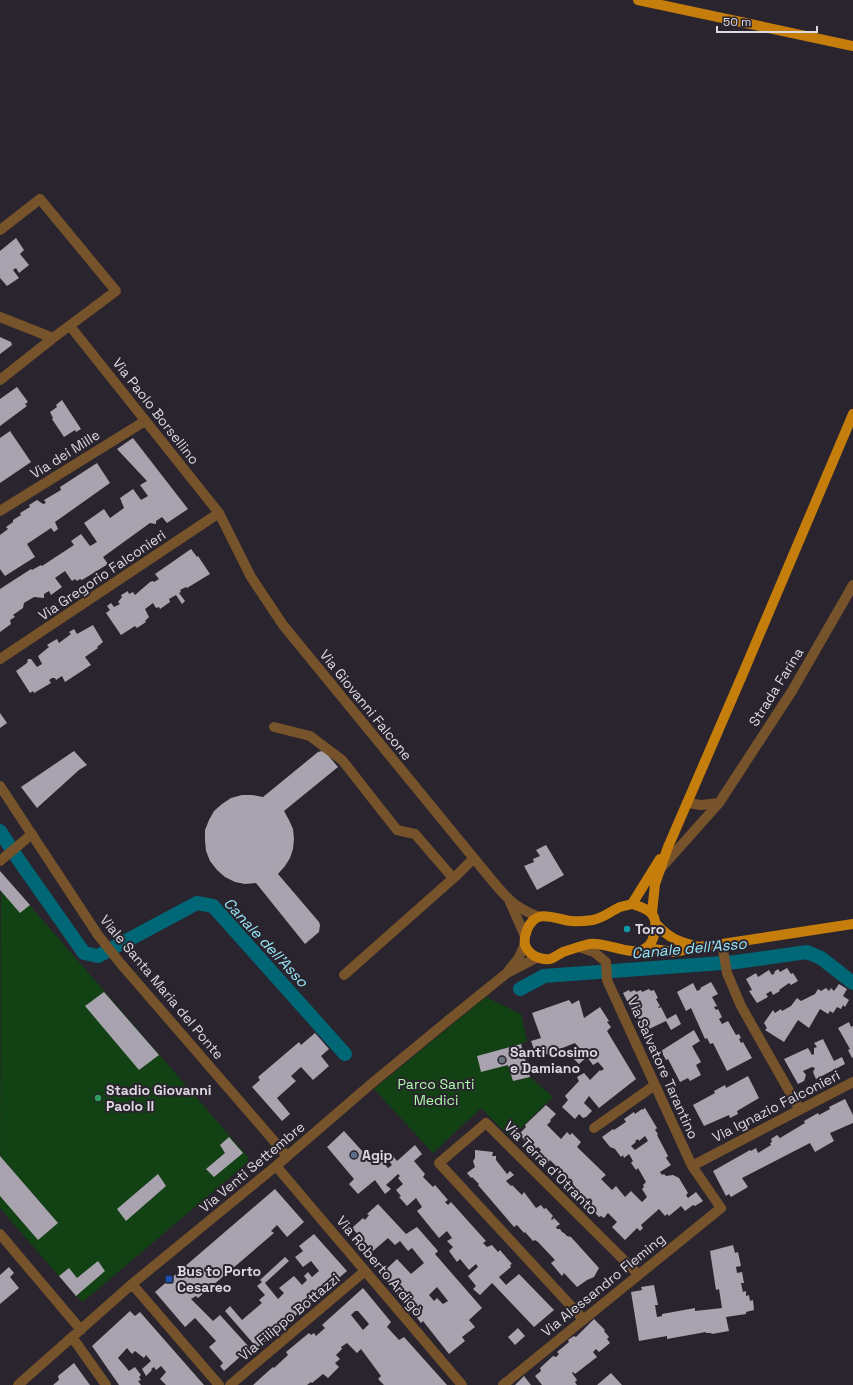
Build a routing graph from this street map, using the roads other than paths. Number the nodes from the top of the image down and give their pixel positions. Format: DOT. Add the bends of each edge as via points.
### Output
graph roads {
  1 [pos="638,0"];
  2 [pos="851,45"];
  3 [pos="0,230"];
  4 [pos="0,317"];
  5 [pos="70,326"];
  6 [pos="53,338"];
  7 [pos="0,380"];
  8 [pos="853,414"];
  9 [pos="145,421"];
  10 [pos="0,511"];
  11 [pos="219,514"];
  12 [pos="853,585"];
  13 [pos="0,659"];
  14 [pos="274,727"];
  15 [pos="0,786"];
  16 [pos="688,803"];
  17 [pos="719,803"];
  18 [pos="32,834"];
  19 [pos="668,847"];
  20 [pos="3,858"];
  21 [pos="473,859"];
  22 [pos="662,867"];
  23 [pos="453,878"];
  24 [pos="510,902"];
  25 [pos="632,904"];
  26 [pos="652,913"];
  27 [pos="539,917"];
  28 [pos="656,924"];
  29 [pos="853,924"];
  30 [pos="525,940"];
  31 [pos="722,944"];
  32 [pos="579,947"];
  33 [pos="697,947"];
  34 [pos="646,948"];
  35 [pos="536,958"];
  36 [pos="507,973"];
  37 [pos="344,975"];
  38 [pos="853,1082"];
  39 [pos="655,1085"];
  40 [pos="800,1110"];
  41 [pos="594,1128"];
  42 [pos="287,1156"];
  43 [pos="276,1166"];
  44 [pos="692,1166"];
  45 [pos="721,1208"];
  46 [pos="0,1234"];
  47 [pos="365,1271"];
  48 [pos="638,1274"];
  49 [pos="132,1284"];
  50 [pos="583,1319"];
  51 [pos="81,1330"];
  52 [pos="72,1337"];
  53 [pos="18,1385"];
  54 [pos="106,1385"];
  55 [pos="219,1385"];
  56 [pos="230,1385"];
  57 [pos="462,1385"];
  58 [pos="503,1385"];
  1 -- 2 [label="main road"];
  3 -- 5 [label="street" via="40,200 116,291"];
  4 -- 6 [label="street"];
  5 -- 6 [label="street"];
  5 -- 9 [label="street, Via Paolo Borsellino"];
  6 -- 7 [label="street"];
  8 -- 16 [label="main road"];
  9 -- 10 [label="street, Via dei Mille"];
  9 -- 11 [label="street, Via Paolo Borsellino"];
  11 -- 13 [label="street, Via Gregorio Falconieri"];
  11 -- 21 [label="street, Via Giovanni Falcone" via="250,577 283,625"];
  12 -- 17 [label="street, Strada Farina" via="792,691"];
  14 -- 23 [label="street" via="310,736 342,760 398,830 416,834"];
  15 -- 18 [label="street, Viale Santa Maria del Ponte"];
  16 -- 17 [label="street"];
  16 -- 19 [label="main road"];
  17 -- 22 [label="street, Strada Farina"];
  18 -- 20 [label="street"];
  18 -- 42 [label="street, Viale Santa Maria del Ponte" via="98,935"];
  19 -- 22 [label="main road"];
  19 -- 25 [label="main road"];
  21 -- 23 [label="street"];
  21 -- 24 [label="street, Via Giovanni Falcone"];
  22 -- 26 [label="main road" via="655,884"];
  23 -- 37 [label="street"];
  24 -- 27 [label="street, Via Giovanni Falcone"];
  24 -- 30 [label="street, Via Giovanni Falcone"];
  25 -- 26 [label="main road"];
  25 -- 27 [label="main road" via="594,920 572,921"];
  26 -- 28 [label="main road"];
  27 -- 30 [label="main road" via="532,922"];
  28 -- 33 [label="main road" via="675,940"];
  28 -- 34 [label="main road" via="654,936"];
  29 -- 31 [label="main road"];
  30 -- 35 [label="main road" via="530,953"];
  30 -- 36 [label="street, Via Venti Settembre" via="518,959"];
  31 -- 33 [label="main road"];
  31 -- 40 [label="street" via="727,973 741,1006"];
  32 -- 34 [label="main road" via="604,944 624,950"];
  32 -- 35 [label="main road" via="550,959"];
  32 -- 39 [label="street, Via Salvatore Tarantino" via="594,952 606,962 607,980"];
  33 -- 34 [label="main road" via="674,952"];
  35 -- 36 [label="street, Via Venti Settembre"];
  36 -- 42 [label="street, Via Venti Settembre"];
  38 -- 40 [label="street, Via Ignazio Falconieri"];
  39 -- 41 [label="street"];
  39 -- 44 [label="street, Via Salvatore Tarantino"];
  40 -- 44 [label="street, Via Ignazio Falconieri"];
  42 -- 43 [label="street, Via Venti Settembre"];
  43 -- 47 [label="street, Via Roberto Ardigò"];
  43 -- 49 [label="street, Via Venti Settembre"];
  44 -- 45 [label="street, Via Salvatore Tarantino"];
  45 -- 48 [label="street, Via Alessandro Fleming"];
  46 -- 51 [label="street"];
  47 -- 56 [label="street, Via Filippo Bottazzi"];
  47 -- 57 [label="street, Via Roberto Ardigò"];
  48 -- 50 [label="street, Via Alessandro Fleming"];
  48 -- 50 [label="street, Via Terra d'Otranto" via="486,1123 439,1163"];
  49 -- 51 [label="street, Via Venti Settembre"];
  49 -- 55 [label="street"];
  50 -- 58 [label="street, Via Alessandro Fleming"];
  51 -- 52 [label="street, Via Venti Settembre"];
  52 -- 53 [label="street, Via Venti Settembre"];
  52 -- 54 [label="street"];
}
